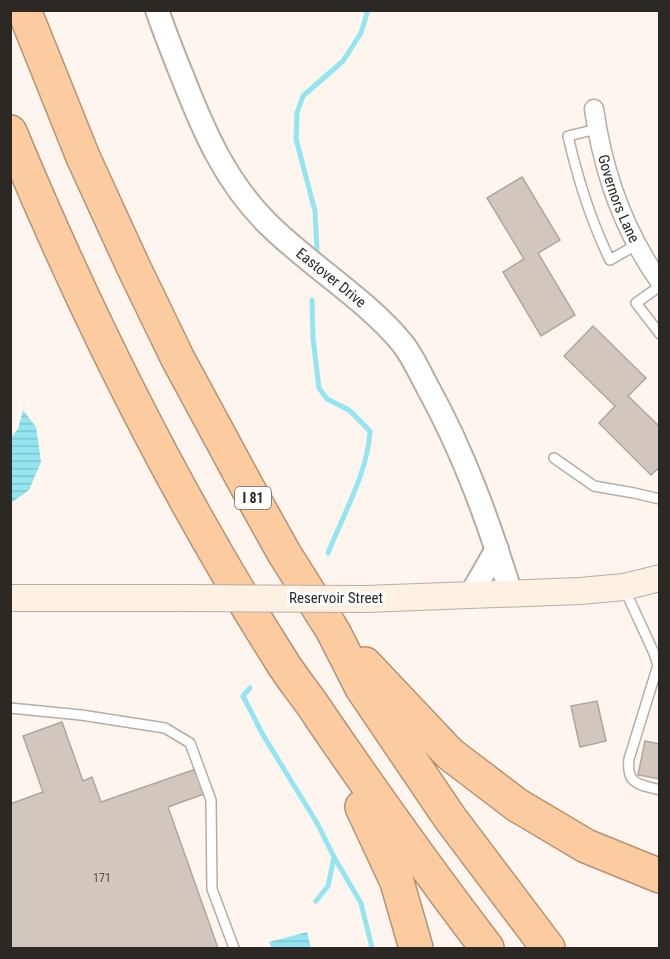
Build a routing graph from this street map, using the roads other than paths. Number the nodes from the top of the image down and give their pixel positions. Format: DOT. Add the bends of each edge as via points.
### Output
graph roads {
  1 [pos="24,10"];
  2 [pos="157,10"];
  3 [pos="594,109"];
  4 [pos="597,129"];
  5 [pos="10,132"];
  6 [pos="636,245"];
  7 [pos="660,284"];
  8 [pos="660,334"];
  9 [pos="554,458"];
  10 [pos="660,499"];
  11 [pos="497,549"];
  12 [pos="660,578"];
  13 [pos="624,587"];
  14 [pos="512,594"];
  15 [pos="470,596"];
  16 [pos="10,598"];
  17 [pos="333,630"];
  18 [pos="283,664"];
  19 [pos="657,678"];
  20 [pos="10,708"];
  21 [pos="660,790"];
  22 [pos="660,876"];
  23 [pos="234,948"];
  24 [pos="416,948"];
  25 [pos="487,948"];
  26 [pos="548,948"];
  1 -- 17 [label="highway, I 81" via="83,157 172,348 274,535"];
  2 -- 11 [label="street, Eastover Drive" via="216,157 241,192 266,222 353,294 404,346 454,441"];
  3 -- 4 [label="street, Governors Lane"];
  4 -- 6 [label="street, Governors Lane" via="622,217"];
  4 -- 6 [label="lane" via="568,136 593,225 610,260"];
  5 -- 18 [label="highway" via="139,411 210,542"];
  6 -- 7 [label="street, Governors Lane"];
  7 -- 8 [label="lane" via="636,303"];
  9 -- 10 [label="lane" via="594,486"];
  11 -- 14 [label="street, Eastover Drive"];
  11 -- 15 [label="street"];
  12 -- 13 [label="main road, Reservoir Street"];
  13 -- 14 [label="main road, Reservoir Street"];
  13 -- 19 [label="lane" via="654,653"];
  14 -- 15 [label="main road, Reservoir Street"];
  15 -- 16 [label="main road, Reservoir Street, bridge"];
  17 -- 22 [label="highway" via="450,754 517,805 586,846"];
  17 -- 26 [label="highway, I 81" via="357,679 409,758"];
  18 -- 24 [label="highway" via="311,722 374,828"];
  18 -- 25 [label="highway" via="391,820"];
  19 -- 21 [label="lane" via="627,772 638,784"];
  20 -- 23 [label="lane" via="165,728 190,743 212,800 212,889"];
}
